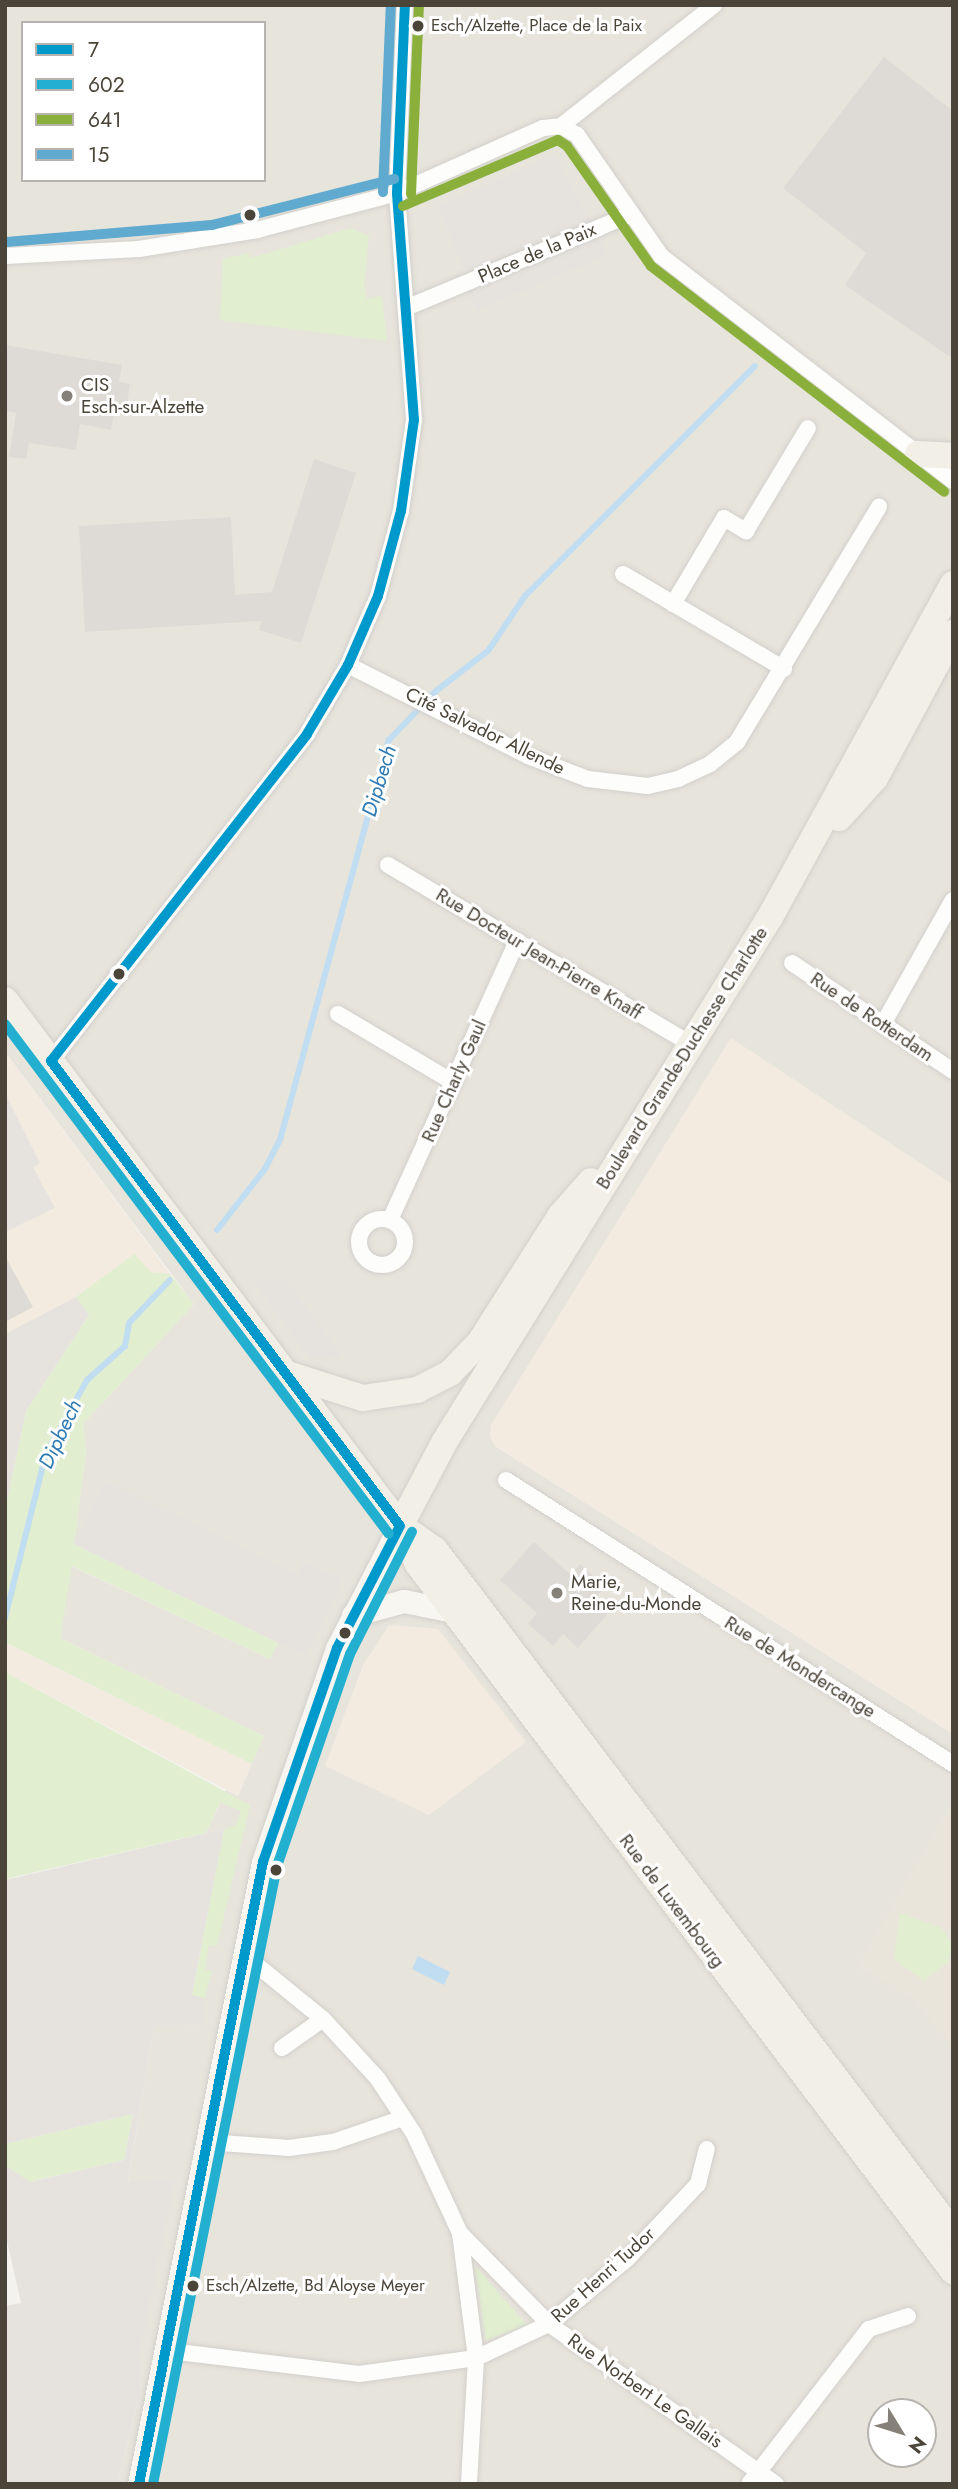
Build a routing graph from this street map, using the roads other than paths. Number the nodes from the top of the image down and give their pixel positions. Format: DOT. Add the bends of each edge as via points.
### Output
graph roads {
  1 [pos="405,5"];
  2 [pos="714,5"];
  3 [pos="561,126"];
  4 [pos="397,193"];
  5 [pos="629,215"];
  6 [pos="5,256"];
  7 [pos="408,307"];
  8 [pos="808,428"];
  9 [pos="918,454"];
  10 [pos="953,456"];
  11 [pos="953,481"];
  12 [pos="879,507"];
  13 [pos="622,575"];
  14 [pos="953,584"];
  15 [pos="673,604"];
  16 [pos="953,633"];
  17 [pos="348,665"];
  18 [pos="784,669"];
  19 [pos="809,850"];
  20 [pos="388,865"];
  21 [pos="953,900"];
  22 [pos="517,941"];
  23 [pos="792,963"];
  24 [pos="5,1000"];
  25 [pos="338,1014"];
  26 [pos="883,1024"];
  27 [pos="691,1044"];
  28 [pos="51,1061"];
  29 [pos="953,1071"];
  30 [pos="453,1082"];
  31 [pos="637,1130"];
  32 [pos="390,1220"];
  33 [pos="284,1373"];
  34 [pos="506,1480"];
  35 [pos="400,1526"];
  36 [pos="453,1611"];
  37 [pos="354,1615"];
  38 [pos="953,1764"];
  39 [pos="242,1953"];
  40 [pos="323,2019"];
  41 [pos="282,2048"];
  42 [pos="403,2118"];
  43 [pos="208,2142"];
  44 [pos="706,2149"];
  45 [pos="460,2233"];
  46 [pos="953,2233"];
  47 [pos="953,2271"];
  48 [pos="908,2316"];
  49 [pos="549,2325"];
  50 [pos="170,2351"];
  51 [pos="476,2358"];
  52 [pos="753,2478"];
  53 [pos="139,2484"];
  54 [pos="469,2484"];
  55 [pos="776,2484"];
  1 -- 4 [label="street"];
  2 -- 3 [label="street"];
  3 -- 4 [label="street" via="543,128"];
  3 -- 5 [label="street" via="577,135"];
  4 -- 6 [label="street" via="215,239"];
  4 -- 7 [label="street"];
  5 -- 7 [label="street, Place de la Paix"];
  5 -- 9 [label="street" via="660,256"];
  7 -- 17 [label="street" via="414,420 401,511 378,596"];
  8 -- 15 [label="street" via="746,531 724,518"];
  9 -- 10 [label="main road"];
  9 -- 11 [label="street"];
  12 -- 18 [label="street, Cité Salvador Allende"];
  13 -- 15 [label="street"];
  14 -- 19 [label="main road, Boulevard Grande-Duchesse Charlotte"];
  15 -- 18 [label="street"];
  16 -- 19 [label="main road" via="875,778"];
  17 -- 18 [label="street, Cité Salvador Allende" via="528,756 588,779 648,786 710,764 737,741"];
  17 -- 28 [label="street" via="307,734"];
  19 -- 27 [label="main road, Boulevard Grande-Duchesse Charlotte"];
  20 -- 22 [label="street, Rue Docteur Jean-Pierre Knaff"];
  21 -- 26 [label="street"];
  22 -- 27 [label="street, Rue Docteur Jean-Pierre Knaff"];
  22 -- 30 [label="street, Rue Charly Gaul"];
  23 -- 26 [label="street, Rue de Rotterdam"];
  24 -- 28 [label="main road, Rue de Luxembourg"];
  25 -- 30 [label="street"];
  26 -- 29 [label="street, Rue de Rotterdam"];
  27 -- 31 [label="main road, Boulevard Grande-Duchesse Charlotte"];
  28 -- 33 [label="main road, Rue de Luxembourg"];
  30 -- 32 [label="street, Rue Charly Gaul"];
  31 -- 33 [label="main road" via="561,1215 480,1342 450,1373 417,1390 363,1398"];
  31 -- 35 [label="main road, Boulevard Grande-Duchesse Charlotte" via="444,1441"];
  33 -- 35 [label="main road, Rue de Luxembourg"];
  34 -- 38 [label="street, Rue de Mondercange"];
  35 -- 36 [label="main road, Rue de Luxembourg" via="418,1564"];
  35 -- 37 [label="main road"];
  35 -- 46 [label="main road, Rue de Luxembourg" via="435,1550"];
  36 -- 37 [label="main road" via="404,1601"];
  36 -- 47 [label="main road, Rue de Luxembourg"];
  37 -- 39 [label="main road" via="282,1796"];
  39 -- 40 [label="street"];
  39 -- 43 [label="main road"];
  40 -- 41 [label="street"];
  40 -- 42 [label="street" via="378,2079"];
  42 -- 43 [label="street" via="333,2142 289,2148"];
  42 -- 45 [label="street"];
  43 -- 50 [label="main road"];
  44 -- 49 [label="street, Rue Henri Tudor" via="698,2185 627,2259"];
  45 -- 49 [label="street, Rue Norbert Le Gallais"];
  45 -- 51 [label="street"];
  48 -- 52 [label="street" via="869,2329"];
  49 -- 51 [label="street, Rue Henri Tudor"];
  49 -- 52 [label="street, Rue Norbert Le Gallais"];
  50 -- 51 [label="street, Rue Henri Tudor" via="359,2374"];
  50 -- 53 [label="main road"];
  51 -- 54 [label="street"];
  52 -- 55 [label="street, Rue Norbert Le Gallais"];
}
